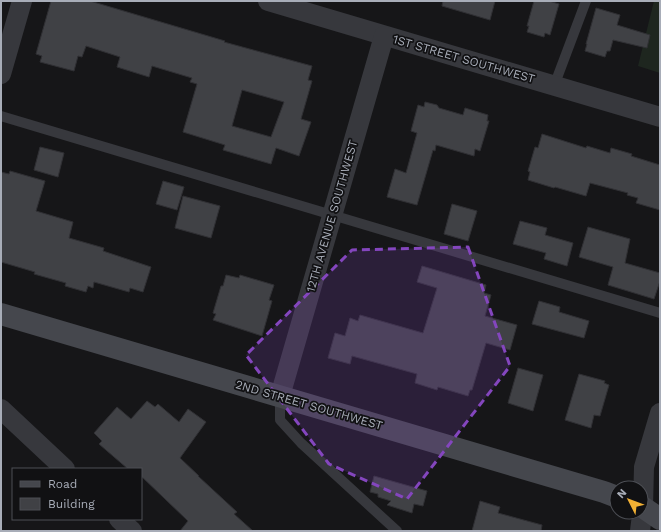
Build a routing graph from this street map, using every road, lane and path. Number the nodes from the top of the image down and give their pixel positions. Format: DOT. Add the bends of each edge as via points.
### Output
graph roads {
  1 [pos="22,1"];
  2 [pos="268,1"];
  3 [pos="586,1"];
  4 [pos="384,36"];
  5 [pos="1,74"];
  6 [pos="554,86"];
  7 [pos="1,116"];
  8 [pos="660,117"];
  9 [pos="332,216"];
  10 [pos="660,313"];
  11 [pos="1,314"];
  12 [pos="280,396"];
  13 [pos="1,409"];
  14 [pos="660,414"];
  15 [pos="64,468"];
  16 [pos="609,494"];
  17 [pos="651,510"];
  18 [pos="120,520"];
  19 [pos="132,531"];
  20 [pos="397,531"];
  21 [pos="640,531"];
  1 -- 5 [label="street"];
  2 -- 4 [label="street, 1ST STREET SOUTHWEST"];
  3 -- 6 [label="lane"];
  4 -- 6 [label="street, 1ST STREET SOUTHWEST"];
  4 -- 9 [label="street, 12TH AVENUE SOUTHWEST"];
  6 -- 8 [label="street, 1ST STREET SOUTHWEST"];
  7 -- 9 [label="lane"];
  9 -- 10 [label="lane"];
  9 -- 12 [label="street, 12TH AVENUE SOUTHWEST"];
  11 -- 12 [label="street, 2ND STREET SOUTHWEST"];
  12 -- 16 [label="street, 2ND STREET SOUTHWEST"];
  12 -- 20 [label="lane" via="280,420 301,443"];
  13 -- 15 [label="street"];
  14 -- 17 [label="street" via="644,467"];
  17 -- 21 [label="street"];
  18 -- 19 [label="street"];
}
